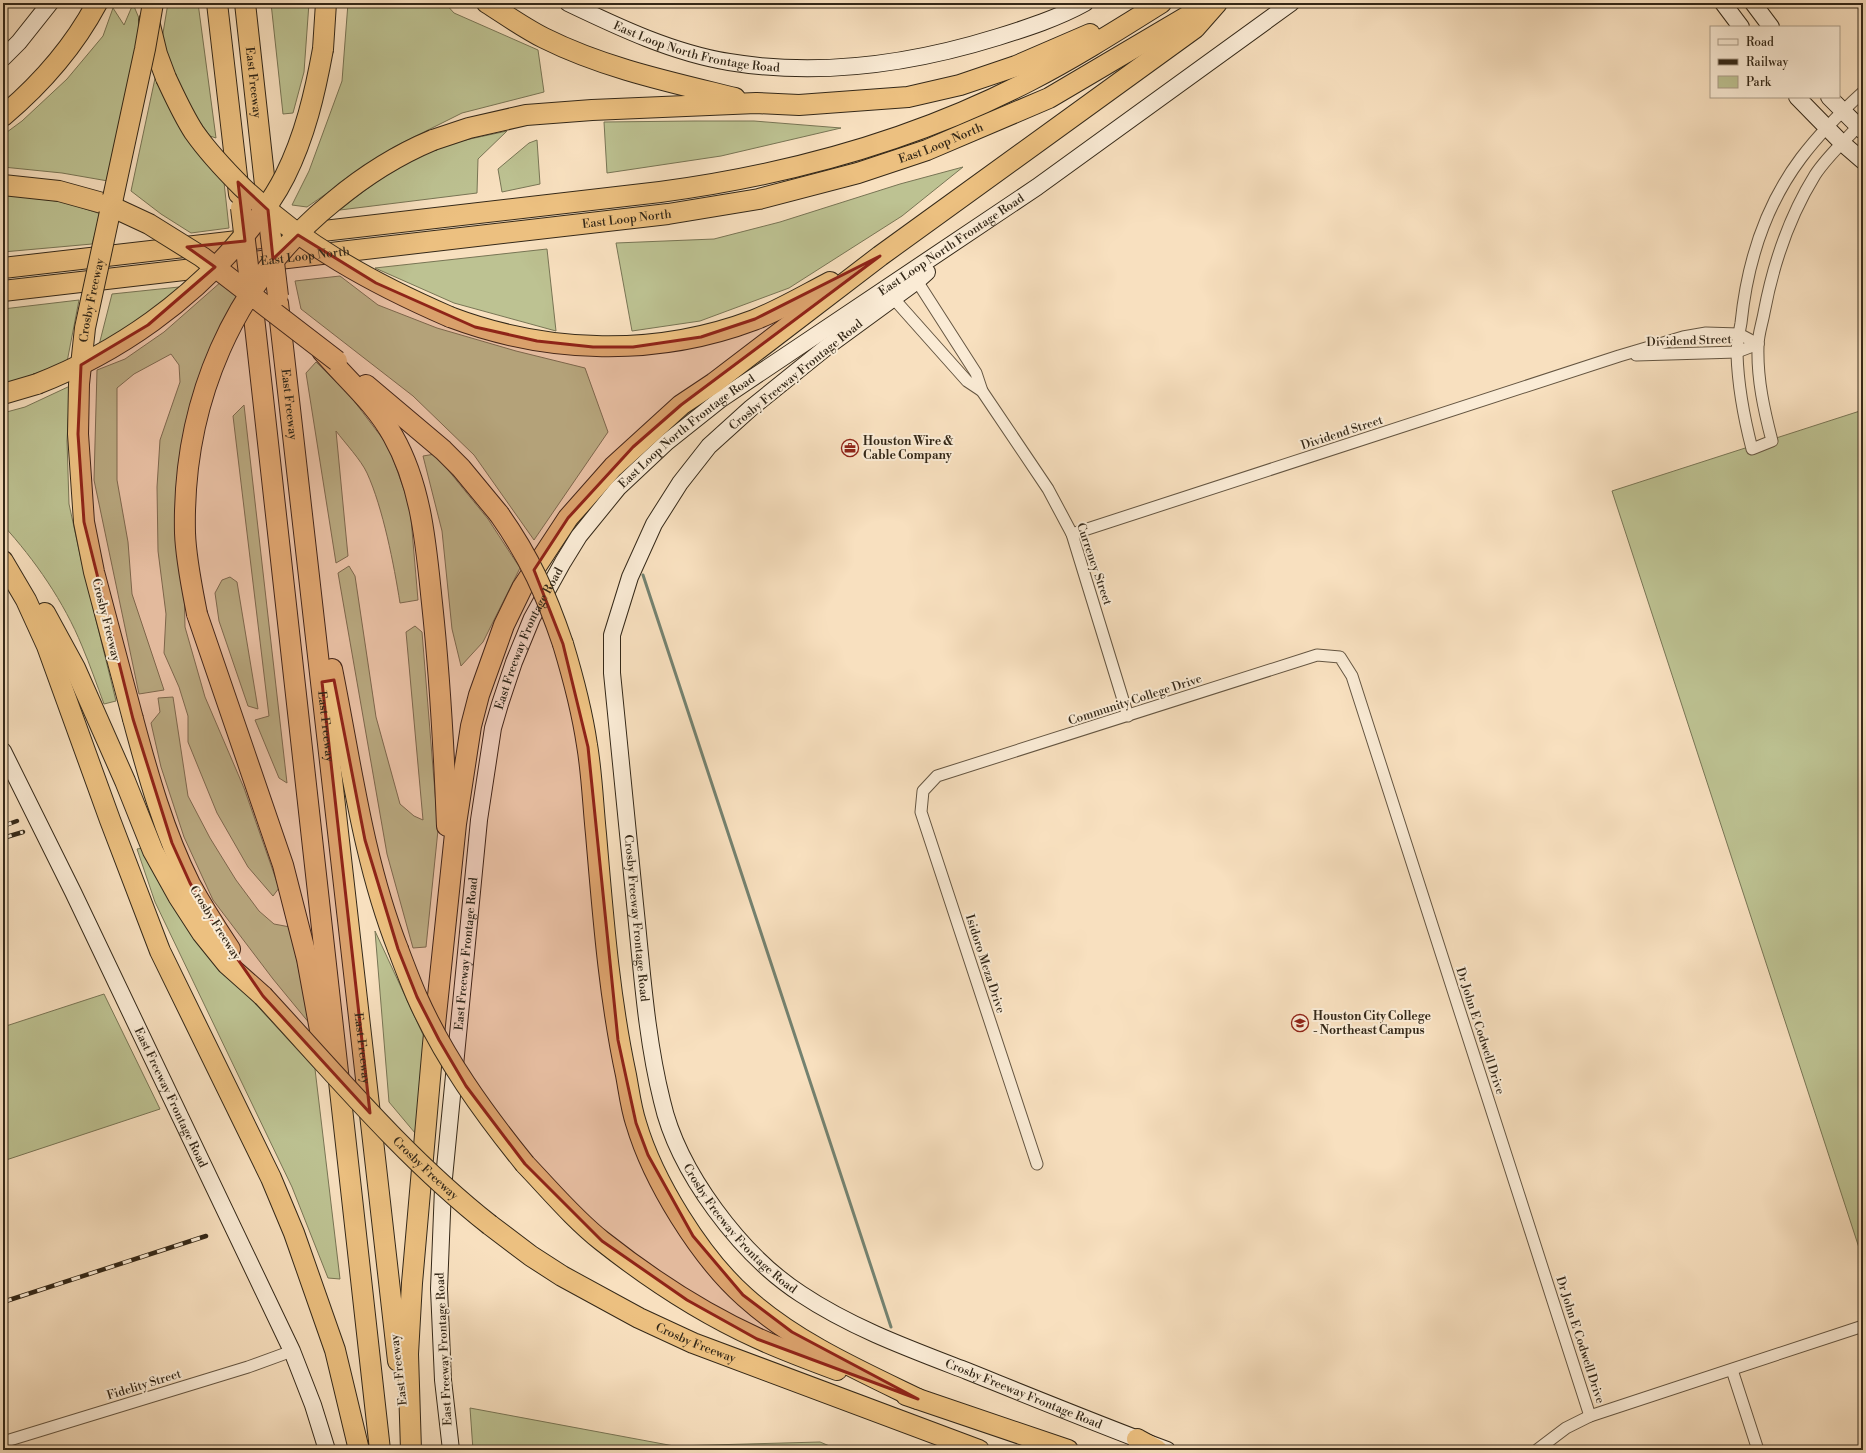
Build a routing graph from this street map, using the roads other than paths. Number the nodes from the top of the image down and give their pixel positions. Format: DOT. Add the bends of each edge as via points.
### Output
graph roads {
  1 [pos="50,3"];
  2 [pos="97,3"];
  3 [pos="147,3"];
  4 [pos="153,3"];
  5 [pos="216,3"];
  6 [pos="245,3"];
  7 [pos="326,3"];
  8 [pos="487,3"];
  9 [pos="568,3"];
  10 [pos="1085,3"];
  11 [pos="1160,3"];
  12 [pos="1210,3"];
  13 [pos="1217,3"];
  14 [pos="1291,3"];
  15 [pos="1723,3"];
  16 [pos="1753,3"];
  17 [pos="1767,22"];
  18 [pos="1740,26"];
  19 [pos="1751,26"];
  20 [pos="3,58"];
  21 [pos="1863,92"];
  22 [pos="1799,98"];
  23 [pos="1830,98"];
  24 [pos="756,103"];
  25 [pos="1842,111"];
  26 [pos="3,116"];
  27 [pos="1861,126"];
  28 [pos="1828,129"];
  29 [pos="1841,142"];
  30 [pos="1863,160"];
  31 [pos="3,184"];
  32 [pos="961,239"];
  33 [pos="880,256"];
  34 [pos="3,268"];
  35 [pos="917,281"];
  36 [pos="3,292"];
  37 [pos="894,299"];
  38 [pos="1739,334"];
  39 [pos="953,339"];
  40 [pos="1758,344"];
  41 [pos="939,349"];
  42 [pos="1737,352"];
  43 [pos="1620,356"];
  44 [pos="335,363"];
  45 [pos="982,391"];
  46 [pos="3,394"];
  47 [pos="616,490"];
  48 [pos="1072,534"];
  49 [pos="306,536"];
  50 [pos="3,553"];
  51 [pos="3,561"];
  52 [pos="1340,657"];
  53 [pos="1128,716"];
  54 [pos="3,750"];
  55 [pos="937,776"];
  56 [pos="448,888"];
  57 [pos="232,961"];
  58 [pos="1036,1164"];
  59 [pos="348,1166"];
  60 [pos="1863,1326"];
  61 [pos="292,1351"];
  62 [pos="1732,1370"];
  63 [pos="918,1400"];
  64 [pos="1590,1416"];
  65 [pos="1137,1439"];
  66 [pos="3,1442"];
  67 [pos="327,1450"];
  68 [pos="358,1450"];
  69 [pos="380,1450"];
  70 [pos="410,1450"];
  71 [pos="451,1450"];
  72 [pos="979,1450"];
  73 [pos="1068,1450"];
  74 [pos="1157,1450"];
  75 [pos="1168,1450"];
  76 [pos="1537,1450"];
  77 [pos="1758,1450"];
  1 -- 20 [label="main road"];
  2 -- 26 [label="highway" via="86,24 58,63"];
  3 -- 33 [label="highway, bridge" via="150,29 166,78 180,108 206,147 233,177 283,224 342,264 376,283 450,317 493,332 537,341 593,347 633,347 702,336 755,319"];
  4 -- 57 [label="highway, Crosby Freeway, bridge" via="144,57 85,328 79,384 78,434 84,522 94,572 152,786 172,843 190,883"];
  5 -- 59 [label="highway, bridge" via="252,300"];
  6 -- 49 [label="highway, East Freeway, bridge"];
  7 -- 46 [label="highway, bridge" via="323,49 312,103 297,149 277,192 241,240 201,281 148,325 90,360 37,384"];
  8 -- 24 [label="highway" via="543,38 584,56 629,72"];
  9 -- 10 [label="main road, East Loop North Frontage Road" via="670,46 728,62 809,68 912,60 957,50 1026,29"];
  11 -- 24 [label="highway" via="1016,66 960,85 908,97 799,105"];
  11 -- 34 [label="highway, East Loop North" via="1029,81 960,113 870,145 764,174 694,188"];
  12 -- 36 [label="highway, East Loop North" via="1049,98 988,125 927,150 872,168 759,199 668,214"];
  13 -- 33 [label="highway" via="1195,28"];
  14 -- 32 [label="main road, East Loop North Frontage Road" via="1037,188"];
  15 -- 18 [label="main road"];
  16 -- 17 [label="main road"];
  17 -- 19 [label="main road"];
  21 -- 25 [label="street"];
  22 -- 28 [label="main road"];
  23 -- 25 [label="main road"];
  24 -- 59 [label="highway, bridge" via="526,115 469,128 403,153 368,175 312,219 278,254 243,303 204,389 187,482 186,535 197,614 267,814 295,907"];
  25 -- 27 [label="main road"];
  25 -- 28 [label="street"];
  27 -- 29 [label="street"];
  28 -- 29 [label="main road"];
  28 -- 38 [label="street" via="1798,163 1778,194 1762,228 1749,270"];
  29 -- 30 [label="main road"];
  29 -- 40 [label="street" via="1816,175 1798,205 1780,248 1769,286"];
  31 -- 44 [label="highway, bridge" via="59,191 106,204 171,236 262,302"];
  32 -- 35 [label="main road, Crosby Freeway Frontage Road"];
  32 -- 47 [label="main road, East Loop North Frontage Road" via="721,399 667,442"];
  33 -- 56 [label="highway" via="714,384 681,405 613,466 568,518 522,588 486,672 471,726"];
  35 -- 37 [label="main road, Crosby Freeway Frontage Road"];
  35 -- 39 [label="street, Currency Street"];
  37 -- 41 [label="street, Currency Street"];
  37 -- 65 [label="main road, Crosby Freeway Frontage Road" via="828,346 751,408 709,446 680,483 654,524 630,577 612,635 612,673 647,1016 662,1103 678,1147 693,1177 709,1200 761,1263 798,1293 865,1331"];
  38 -- 40 [label="street, Dividend Street"];
  38 -- 42 [label="street"];
  38 -- 43 [label="street, Dividend Street" via="1706,333 1683,337"];
  39 -- 41 [label="street"];
  39 -- 45 [label="street, Currency Street" via="976,373"];
  40 -- 42 [label="street, Dividend Street"];
  40 -- 42 [label="street" via="1764,409 1772,442 1752,449 1744,419"];
  41 -- 45 [label="street, Currency Street" via="967,381"];
  42 -- 43 [label="street, Dividend Street"];
  43 -- 48 [label="street, Dividend Street"];
  44 -- 56 [label="highway" via="393,436 410,470 425,532 439,663"];
  44 -- 63 [label="highway, bridge" via="461,468 515,537 540,582 577,691 588,747 604,930 618,1040 636,1123 648,1155 670,1199 692,1236 743,1296 792,1332 838,1360"];
  45 -- 48 [label="street, Currency Street" via="1048,489"];
  47 -- 71 [label="main road, East Freeway Frontage Road" via="579,536 532,618 514,662 493,728 480,820 443,1188 439,1289 443,1380"];
  48 -- 53 [label="street, Currency Street"];
  49 -- 63 [label="highway, bridge" via="379,894 417,997 466,1086 525,1164 571,1213 602,1241 642,1271 736,1328 771,1344"];
  49 -- 70 [label="highway, East Freeway"];
  50 -- 57 [label="highway" via="32,591 75,668 153,851 178,896 202,933"];
  51 -- 68 [label="highway" via="26,600 47,646 107,814 160,951 271,1178 294,1233 335,1350"];
  52 -- 53 [label="street, Community College Drive" via="1317,655"];
  52 -- 64 [label="street, Dr John E Codwell Drive" via="1352,676"];
  53 -- 55 [label="street, Community College Drive"];
  54 -- 61 [label="main road, East Freeway Frontage Road"];
  55 -- 58 [label="street, Isidoro Meza Drive" via="923,790 922,812"];
  56 -- 70 [label="highway" via="412,1283 408,1354"];
  57 -- 72 [label="highway, Crosby Freeway, bridge" via="394,1138 452,1196 531,1256 639,1318 692,1343"];
  59 -- 69 [label="highway"];
  60 -- 62 [label="street"];
  61 -- 66 [label="street, Fidelity Street"];
  61 -- 67 [label="main road, East Freeway Frontage Road"];
  62 -- 64 [label="street"];
  62 -- 77 [label="street"];
  63 -- 73 [label="highway"];
  64 -- 76 [label="street" via="1566,1428"];
  65 -- 74 [label="highway"];
  65 -- 75 [label="main road, Crosby Freeway Frontage Road"];
}
